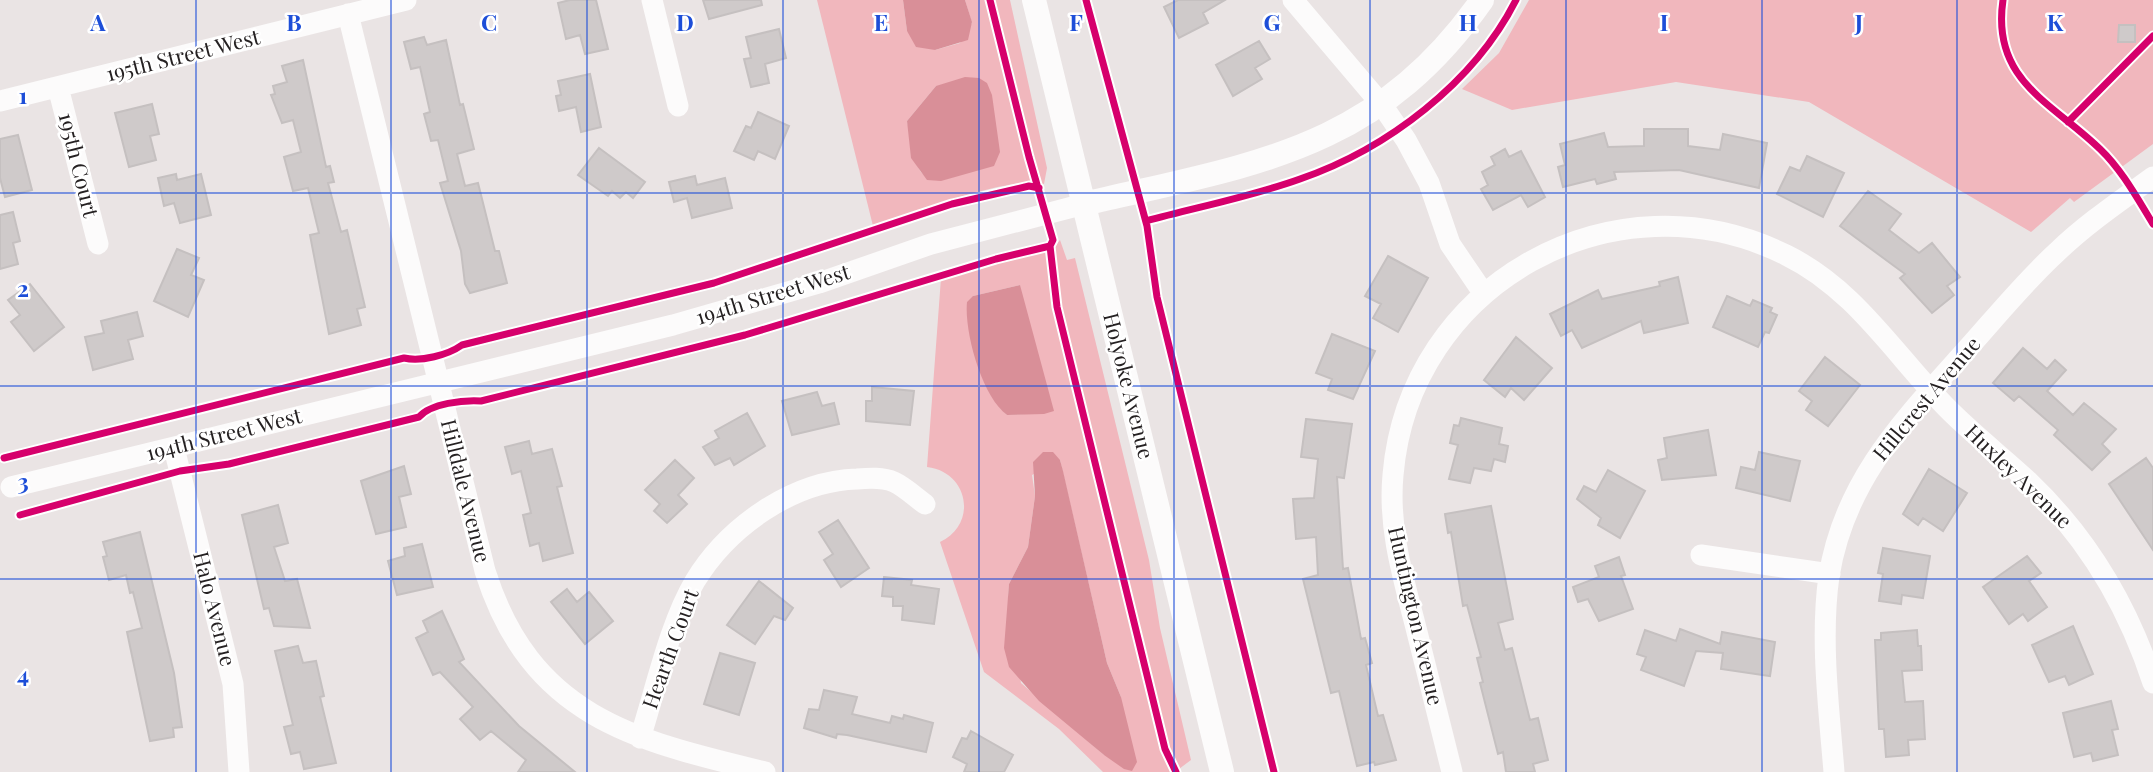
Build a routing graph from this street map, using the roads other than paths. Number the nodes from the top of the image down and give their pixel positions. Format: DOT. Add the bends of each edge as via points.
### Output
graph roads {
  1 [pos="406,0"];
  2 [pos="652,0"];
  3 [pos="1034,0"];
  4 [pos="1293,0"];
  5 [pos="1482,0"];
  6 [pos="348,14"];
  7 [pos="58,87"];
  8 [pos="0,101"];
  9 [pos="678,106"];
  10 [pos="1382,106"];
  11 [pos="2153,177"];
  12 [pos="1084,204"];
  13 [pos="97,244"];
  14 [pos="1484,294"];
  15 [pos="438,381"];
  16 [pos="1930,391"];
  17 [pos="174,448"];
  18 [pos="11,487"];
  19 [pos="925,504"];
  20 [pos="1701,555"];
  21 [pos="1830,574"];
  22 [pos="2153,683"];
  23 [pos="640,738"];
  24 [pos="239,772"];
  25 [pos="765,772"];
  26 [pos="1222,772"];
  27 [pos="1452,772"];
  28 [pos="1834,772"];
  1 -- 6 [label="street, 195th Street West"];
  2 -- 9 [label="street"];
  3 -- 12 [label="street, Holyoke Avenue"];
  4 -- 10 [label="street"];
  5 -- 10 [label="street, 194th Street West" via="1466,24"];
  6 -- 7 [label="street, 195th Street West"];
  6 -- 15 [label="street, Hilldale Avenue"];
  7 -- 8 [label="street, 195th Street West"];
  7 -- 13 [label="street, 195th Court"];
  10 -- 12 [label="street, 194th Street West" via="1318,141 1269,159"];
  10 -- 14 [label="street" via="1417,158 1457,257"];
  11 -- 16 [label="street, Hillcrest Avenue" via="2051,257"];
  12 -- 15 [label="street, 194th Street West" via="931,244 714,314"];
  12 -- 26 [label="street, Holyoke Avenue"];
  14 -- 16 [label="street, Huntington Avenue" via="1536,258 1593,235 1659,226 1720,232 1774,249 1828,280 1863,312"];
  14 -- 27 [label="street, Huntington Avenue" via="1445,336 1419,378 1400,429 1392,486 1398,556"];
  15 -- 17 [label="street, 194th Street West"];
  15 -- 23 [label="street, Hilldale Avenue" via="485,571 512,636 572,702"];
  16 -- 21 [label="street, Hillcrest Avenue" via="1888,438 1866,473 1847,514"];
  16 -- 22 [label="street, Huxley Avenue" via="2071,527 2121,604"];
  17 -- 18 [label="street, 194th Street West"];
  17 -- 24 [label="street, Halo Avenue" via="233,684"];
  19 -- 23 [label="street, Hearth Court" via="895,482 852,479 795,494 751,520 716,551 690,591"];
  20 -- 21 [label="street"];
  21 -- 28 [label="street, Hillcrest Avenue" via="1827,643"];
  23 -- 25 [label="street, Hilldale Avenue"];
}
